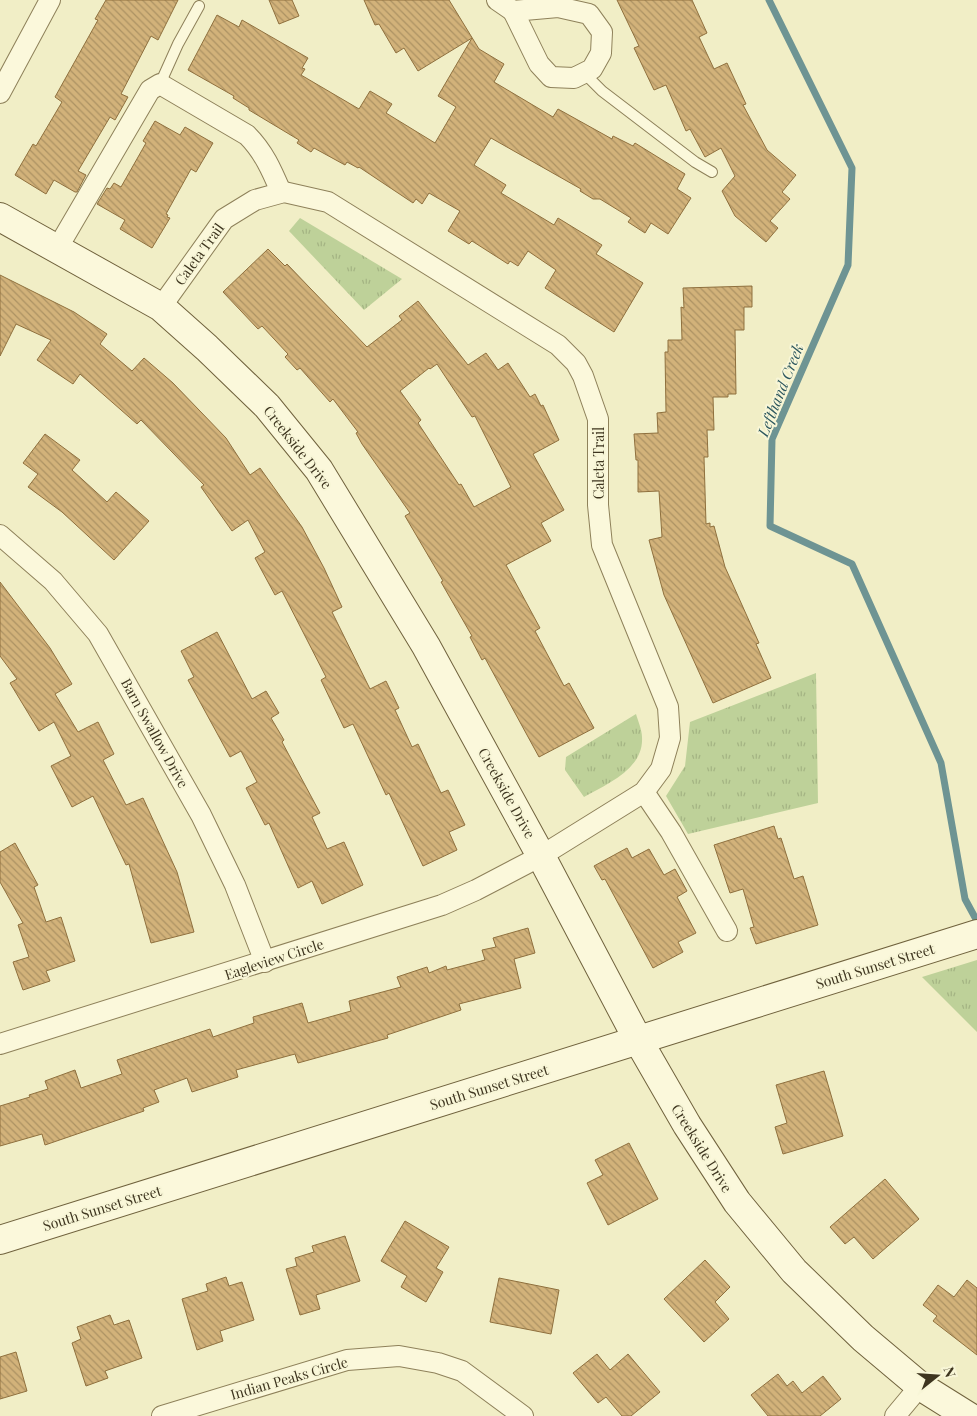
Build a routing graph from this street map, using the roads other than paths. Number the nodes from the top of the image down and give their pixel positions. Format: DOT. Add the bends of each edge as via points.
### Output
graph roads {
  1 [pos="50,0"];
  2 [pos="496,0"];
  3 [pos="199,6"];
  4 [pos="513,11"];
  5 [pos="584,73"];
  6 [pos="160,84"];
  7 [pos="0,93"];
  8 [pos="712,172"];
  9 [pos="281,192"];
  10 [pos="0,217"];
  11 [pos="57,249"];
  12 [pos="161,307"];
  13 [pos="0,535"];
  14 [pos="644,792"];
  15 [pos="541,856"];
  16 [pos="727,931"];
  17 [pos="977,934"];
  18 [pos="265,962"];
  19 [pos="638,1040"];
  20 [pos="0,1044"];
  21 [pos="0,1240"];
  22 [pos="920,1386"];
  23 [pos="162,1416"];
  24 [pos="523,1416"];
  25 [pos="895,1416"];
  26 [pos="968,1416"];
  1 -- 7 [label="street"];
  2 -- 4 [label="street"];
  3 -- 6 [label="lane"];
  4 -- 5 [label="street" via="539,64 551,77 574,78"];
  4 -- 5 [label="street" via="558,7 589,14 602,32 601,53 592,69"];
  5 -- 8 [label="lane"];
  6 -- 9 [label="street" via="247,135 266,159"];
  6 -- 11 [label="street" via="150,90"];
  9 -- 12 [label="street, Caleta Trail" via="255,200 224,219"];
  9 -- 14 [label="street, Caleta Trail" via="328,202 558,345 576,363 598,419 598,505 602,545 668,707 670,738 661,770"];
  10 -- 11 [label="street, Creekside Drive"];
  11 -- 12 [label="street, Creekside Drive"];
  12 -- 15 [label="street, Creekside Drive" via="267,406 319,470 423,640"];
  13 -- 18 [label="street, Barn Swallow Drive" via="53,581 98,634 201,815 235,885"];
  14 -- 15 [label="street, Caleta Trail"];
  14 -- 16 [label="street" via="671,832"];
  15 -- 18 [label="street, Eagleview Circle" via="442,905"];
  15 -- 19 [label="street, Creekside Drive"];
  17 -- 19 [label="street, South Sunset Street"];
  18 -- 20 [label="street, Eagleview Circle"];
  19 -- 21 [label="street, South Sunset Street"];
  19 -- 22 [label="street, Creekside Drive" via="687,1125 737,1202 794,1271"];
  22 -- 25 [label="street"];
  22 -- 26 [label="street, Creekside Drive"];
  23 -- 24 [label="street, Indian Peaks Circle" via="347,1360 399,1356 462,1371"];
}
